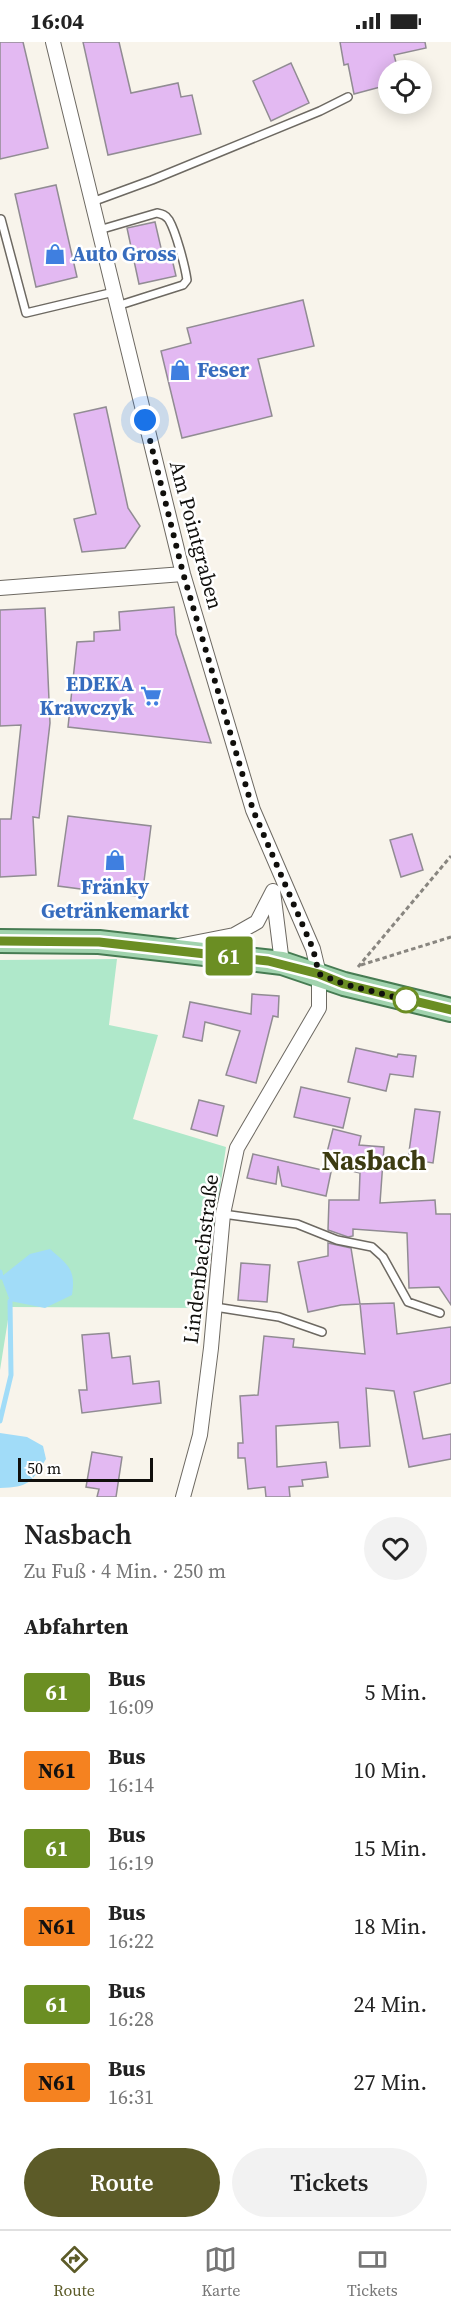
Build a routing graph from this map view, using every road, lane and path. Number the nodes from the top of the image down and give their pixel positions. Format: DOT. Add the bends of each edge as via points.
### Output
graph roads {
  1 [pos="53,42"];
  2 [pos="348,97"];
  3 [pos="92,202"];
  4 [pos="1,219"];
  5 [pos="99,230"];
  6 [pos="114,292"];
  7 [pos="117,306"];
  8 [pos="183,573"];
  9 [pos="0,588"];
  10 [pos="451,856"];
  11 [pos="273,859"];
  12 [pos="273,891"];
  13 [pos="451,937"];
  14 [pos="0,941"];
  15 [pos="165,948"];
  16 [pos="282,963"];
  17 [pos="359,966"];
  18 [pos="319,974"];
  19 [pos="344,984"];
  20 [pos="451,1010"];
  21 [pos="223,1214"];
  22 [pos="214,1307"];
  23 [pos="440,1313"];
  24 [pos="322,1332"];
  25 [pos="183,1497"];
  1 -- 3 [label="street, Am Pointgraben"];
  2 -- 3 [label="lane"];
  3 -- 5 [label="street, Am Pointgraben"];
  4 -- 6 [label="lane" via="26,313"];
  5 -- 6 [label="street, Am Pointgraben"];
  5 -- 7 [label="lane" via="162,214 169,219 185,268 187,280 183,285"];
  6 -- 7 [label="street, Am Pointgraben"];
  7 -- 8 [label="street, Am Pointgraben"];
  8 -- 9 [label="street"];
  8 -- 11 [label="street, Am Pointgraben" via="253,810"];
  10 -- 17 [label="path"];
  11 -- 12 [label="street, Am Pointgraben"];
  11 -- 18 [label="street, Am Pointgraben" via="313,949"];
  12 -- 15 [label="street, Am Pointgraben" via="257,922 234,935"];
  12 -- 16 [label="street, Am Pointgraben"];
  13 -- 17 [label="path"];
  14 -- 15 [label="main road" via="99,942"];
  15 -- 16 [label="main road"];
  16 -- 18 [label="main road"];
  17 -- 19 [label="path"];
  18 -- 19 [label="main road"];
  18 -- 21 [label="street, Lindenbachstraße" via="319,1008 237,1148"];
  19 -- 20 [label="main road"];
  21 -- 22 [label="street, Lindenbachstraße"];
  21 -- 23 [label="lane" via="297,1224 337,1240 372,1247 383,1257 408,1302"];
  22 -- 24 [label="lane" via="279,1317"];
  22 -- 25 [label="street, Lindenbachstraße" via="200,1436"];
}
